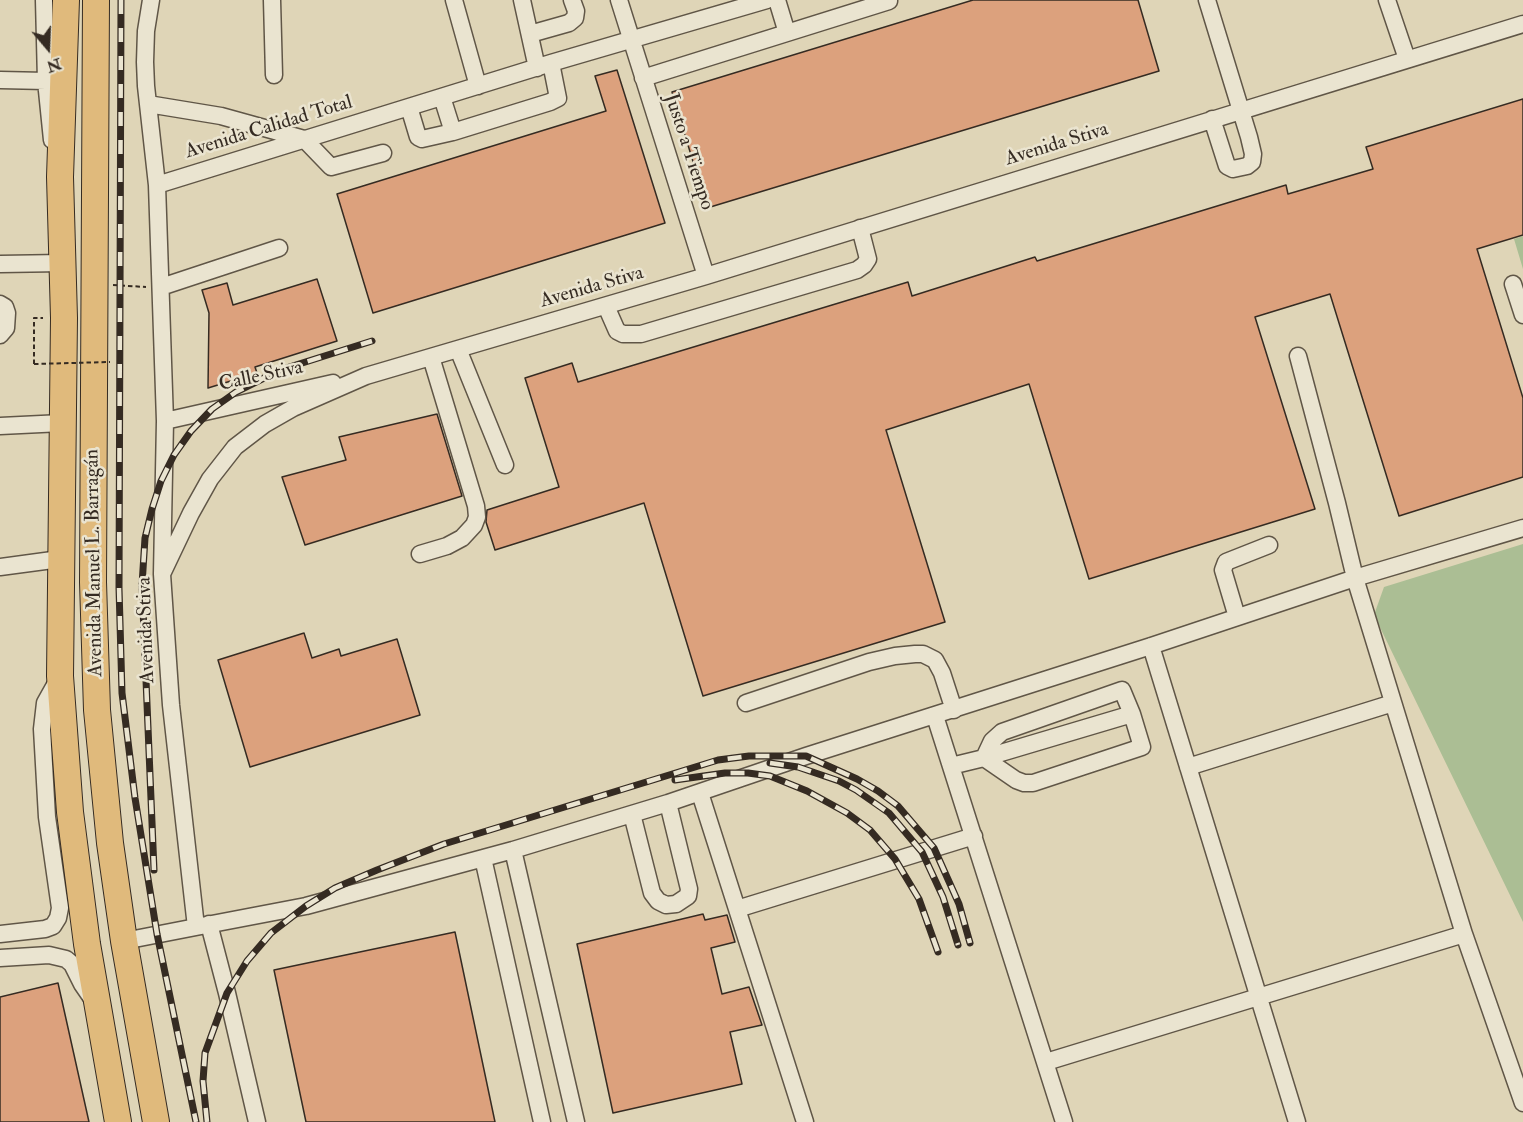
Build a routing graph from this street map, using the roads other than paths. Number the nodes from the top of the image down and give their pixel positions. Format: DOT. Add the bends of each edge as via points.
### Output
graph roads {
  1 [pos="44,0"];
  2 [pos="66,0"];
  3 [pos="96,0"];
  4 [pos="152,0"];
  5 [pos="272,0"];
  6 [pos="454,0"];
  7 [pos="522,0"];
  8 [pos="572,0"];
  9 [pos="619,0"];
  10 [pos="766,0"];
  11 [pos="777,0"];
  12 [pos="1207,0"];
  13 [pos="1387,0"];
  14 [pos="889,1"];
  15 [pos="1523,24"];
  16 [pos="787,33"];
  17 [pos="530,34"];
  18 [pos="631,39"];
  19 [pos="1407,59"];
  20 [pos="544,66"];
  21 [pos="274,75"];
  22 [pos="643,78"];
  23 [pos="0,80"];
  24 [pos="46,81"];
  25 [pos="478,86"];
  26 [pos="442,97"];
  27 [pos="148,104"];
  28 [pos="409,107"];
  29 [pos="1242,110"];
  30 [pos="1212,119"];
  31 [pos="453,132"];
  32 [pos="304,139"];
  33 [pos="383,153"];
  34 [pos="60,177"];
  35 [pos="157,185"];
  36 [pos="860,228"];
  37 [pos="279,248"];
  38 [pos="63,263"];
  39 [pos="0,264"];
  40 [pos="706,276"];
  41 [pos="1513,284"];
  42 [pos="161,287"];
  43 [pos="0,304"];
  44 [pos="606,306"];
  45 [pos="1523,315"];
  46 [pos="0,335"];
  47 [pos="458,349"];
  48 [pos="1298,356"];
  49 [pos="431,357"];
  50 [pos="366,376"];
  51 [pos="165,421"];
  52 [pos="62,423"];
  53 [pos="0,426"];
  54 [pos="505,465"];
  55 [pos="1523,528"];
  56 [pos="1269,545"];
  57 [pos="420,554"];
  58 [pos="60,559"];
  59 [pos="0,567"];
  60 [pos="162,574"];
  61 [pos="1355,578"];
  62 [pos="1237,617"];
  63 [pos="1151,646"];
  64 [pos="60,676"];
  65 [pos="746,703"];
  66 [pos="1393,703"];
  67 [pos="954,710"];
  68 [pos="1132,714"];
  69 [pos="935,716"];
  70 [pos="984,758"];
  71 [pos="951,766"];
  72 [pos="1188,767"];
  73 [pos="700,793"];
  74 [pos="668,803"];
  75 [pos="632,814"];
  76 [pos="974,836"];
  77 [pos="513,850"];
  78 [pos="483,858"];
  79 [pos="737,909"];
  80 [pos="202,926"];
  81 [pos="0,934"];
  82 [pos="1464,934"];
  83 [pos="124,941"];
  84 [pos="0,958"];
  85 [pos="1259,997"];
  86 [pos="98,1005"];
  87 [pos="1046,1062"];
  88 [pos="1523,1103"];
  89 [pos="118,1122"];
  90 [pos="156,1122"];
  91 [pos="257,1122"];
  92 [pos="542,1122"];
  93 [pos="576,1122"];
  94 [pos="805,1122"];
  95 [pos="1064,1122"];
  96 [pos="1297,1122"];
  1 -- 24 [label="street"];
  2 -- 34 [label="highway, Avenida Manuel L. Barragán"];
  3 -- 83 [label="highway, Avenida Manuel L. Barragán" via="93,582 97,710"];
  4 -- 27 [label="street" via="146,32"];
  5 -- 21 [label="street"];
  6 -- 25 [label="street"];
  7 -- 17 [label="street"];
  8 -- 17 [label="street" via="575,18"];
  9 -- 18 [label="street, Justo a Tiempo"];
  10 -- 18 [label="street, Avenida Calidad Total"];
  11 -- 16 [label="street"];
  12 -- 29 [label="street"];
  13 -- 19 [label="street"];
  14 -- 16 [label="street"];
  15 -- 19 [label="street, Avenida Stiva"];
  16 -- 22 [label="street"];
  17 -- 20 [label="street"];
  18 -- 20 [label="street, Avenida Calidad Total"];
  18 -- 22 [label="street, Justo a Tiempo"];
  19 -- 29 [label="street, Avenida Stiva"];
  20 -- 25 [label="street, Avenida Calidad Total"];
  20 -- 31 [label="street" via="558,98"];
  22 -- 40 [label="street, Justo a Tiempo"];
  23 -- 24 [label="street"];
  24 -- 34 [label="street"];
  25 -- 26 [label="street, Avenida Calidad Total"];
  26 -- 28 [label="street, Avenida Calidad Total"];
  26 -- 31 [label="street"];
  27 -- 32 [label="street" via="221,116"];
  27 -- 35 [label="street"];
  28 -- 31 [label="street" via="418,137"];
  28 -- 32 [label="street, Avenida Calidad Total"];
  29 -- 30 [label="street, Avenida Stiva"];
  29 -- 30 [label="street" via="1253,154 1247,166 1227,166"];
  30 -- 36 [label="street, Avenida Stiva"];
  32 -- 33 [label="street" via="331,167"];
  32 -- 35 [label="street, Avenida Calidad Total"];
  34 -- 38 [label="highway, Avenida Manuel L. Barragán"];
  35 -- 42 [label="street"];
  36 -- 40 [label="street, Avenida Stiva"];
  36 -- 44 [label="street" via="868,259 857,270 641,334 618,331"];
  37 -- 42 [label="street"];
  38 -- 39 [label="street"];
  38 -- 52 [label="highway, Avenida Manuel L. Barragán"];
  40 -- 44 [label="street, Avenida Stiva"];
  41 -- 45 [label="street"];
  42 -- 51 [label="street"];
  43 -- 46 [label="street" via="7,313 6,328"];
  44 -- 47 [label="street, Avenida Stiva"];
  47 -- 49 [label="street, Avenida Stiva"];
  47 -- 54 [label="street"];
  48 -- 61 [label="street"];
  49 -- 50 [label="street, Avenida Stiva"];
  49 -- 57 [label="street" via="477,517 462,538"];
  50 -- 51 [label="street, Calle Stiva"];
  50 -- 60 [label="street, Avenida Stiva" via="293,408 236,447 210,479 190,513"];
  51 -- 60 [label="street"];
  52 -- 53 [label="street"];
  52 -- 58 [label="highway, Avenida Manuel L. Barragán"];
  55 -- 61 [label="street"];
  56 -- 62 [label="street" via="1226,562 1223,570"];
  58 -- 59 [label="street"];
  58 -- 64 [label="highway, Avenida Manuel L. Barragán"];
  60 -- 80 [label="street, Avenida Stiva" via="171,705"];
  61 -- 62 [label="street"];
  61 -- 66 [label="street"];
  62 -- 63 [label="street"];
  63 -- 67 [label="street"];
  63 -- 72 [label="street"];
  64 -- 81 [label="street" via="45,703 42,729 58,918 45,930"];
  64 -- 86 [label="highway, Avenida Manuel L. Barragán" via="70,812"];
  65 -- 67 [label="street" via="869,662 923,654 934,660 942,673"];
  66 -- 72 [label="street"];
  66 -- 82 [label="street"];
  67 -- 69 [label="street"];
  68 -- 70 [label="street"];
  68 -- 70 [label="street" via="1122,690 1002,732 992,741"];
  68 -- 70 [label="street" via="1142,747 1033,783 1016,780"];
  69 -- 71 [label="street"];
  69 -- 73 [label="street"];
  70 -- 71 [label="street"];
  71 -- 76 [label="street"];
  72 -- 85 [label="street"];
  73 -- 74 [label="street"];
  73 -- 79 [label="street"];
  74 -- 75 [label="street"];
  74 -- 75 [label="street" via="689,890 688,896 676,904 657,901 652,893"];
  75 -- 77 [label="street"];
  76 -- 79 [label="street"];
  76 -- 87 [label="street"];
  77 -- 78 [label="street"];
  77 -- 93 [label="street"];
  78 -- 80 [label="street" via="306,906"];
  78 -- 92 [label="street"];
  79 -- 94 [label="street"];
  80 -- 83 [label="street"];
  80 -- 91 [label="street, Avenida Stiva" via="225,983"];
  82 -- 85 [label="street"];
  82 -- 88 [label="street"];
  83 -- 90 [label="highway, Avenida Manuel L. Barragán"];
  84 -- 86 [label="street" via="49,955 66,959"];
  85 -- 87 [label="street"];
  85 -- 96 [label="street"];
  86 -- 89 [label="highway, Avenida Manuel L. Barragán"];
  87 -- 95 [label="street"];
}
